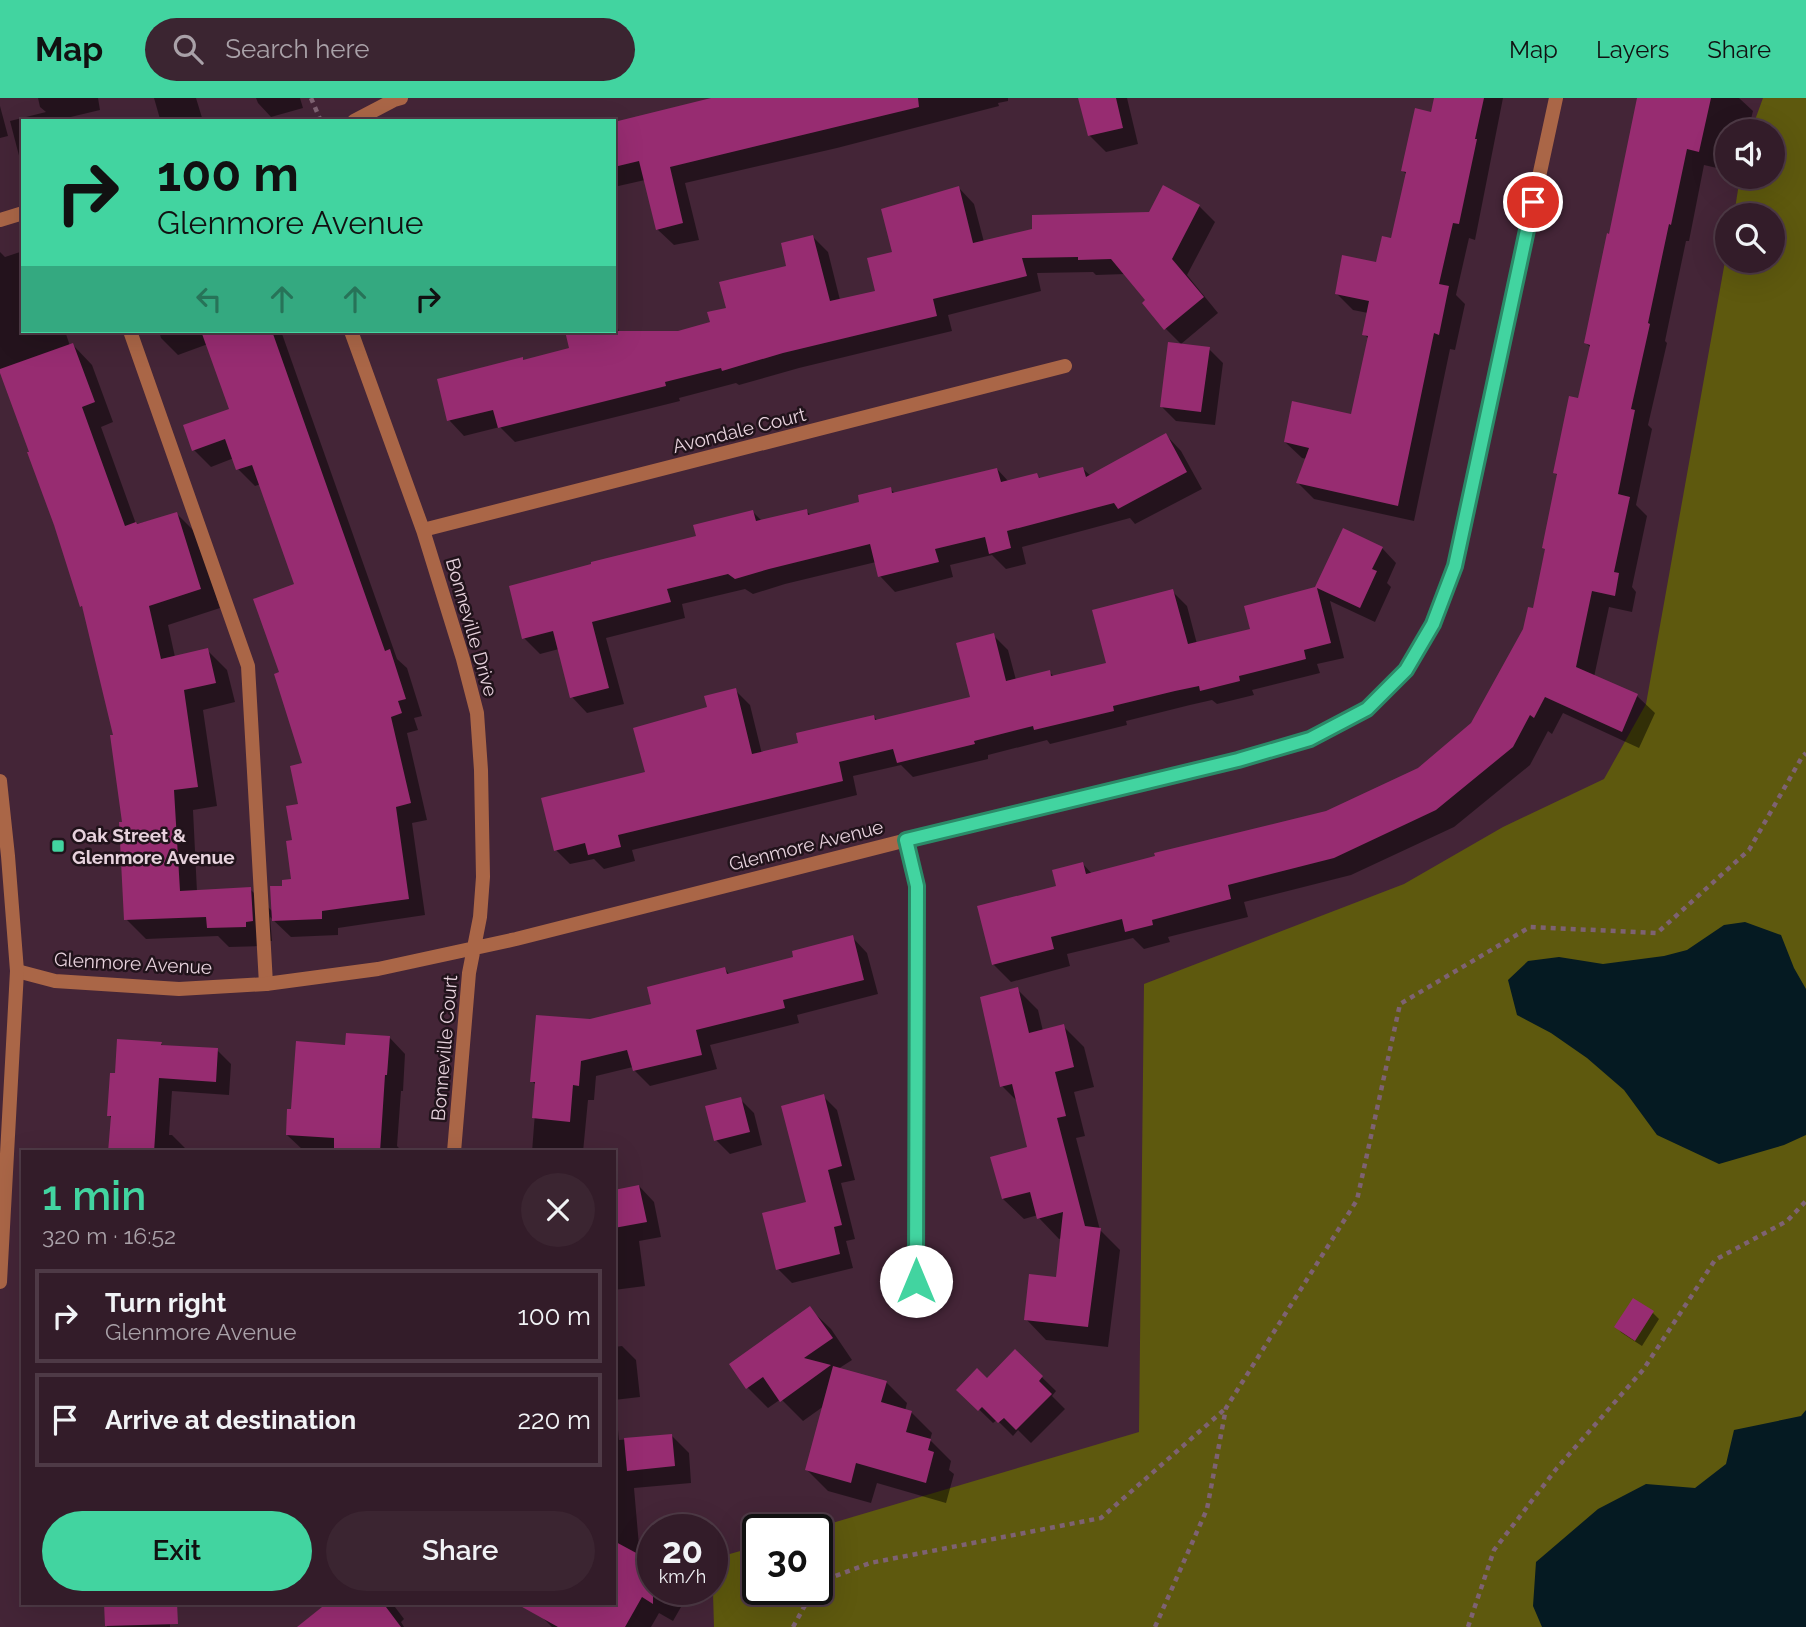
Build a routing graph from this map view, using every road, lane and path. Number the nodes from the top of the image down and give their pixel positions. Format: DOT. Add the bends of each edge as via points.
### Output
graph roads {
  1 [pos="311,98"];
  2 [pos="401,98"];
  3 [pos="1556,98"];
  4 [pos="320,119"];
  5 [pos="358,119"];
  6 [pos="21,214"];
  7 [pos="0,220"];
  8 [pos="131,333"];
  9 [pos="352,333"];
  10 [pos="1065,366"];
  11 [pos="423,530"];
  12 [pos="1806,753"];
  13 [pos="0,781"];
  14 [pos="906,840"];
  15 [pos="475,948"];
  16 [pos="17,971"];
  17 [pos="266,984"];
  18 [pos="454,1150"];
  19 [pos="1806,1201"];
  20 [pos="916,1281"];
  21 [pos="0,1282"];
  22 [pos="1226,1408"];
  23 [pos="833,1577"];
  24 [pos="805,1605"];
  25 [pos="793,1627"];
  26 [pos="1155,1627"];
  27 [pos="1468,1627"];
  1 -- 4 [label="path"];
  2 -- 5 [label="street"];
  3 -- 14 [label="street, Glenmore Avenue" via="1455,566 1433,624 1406,670 1367,709 1310,739"];
  6 -- 7 [label="street"];
  8 -- 17 [label="street" via="248,666"];
  9 -- 11 [label="street, Bonneville Drive"];
  10 -- 11 [label="street, Avondale Court"];
  11 -- 15 [label="street, Bonneville Drive" via="477,713 483,877"];
  12 -- 22 [label="path" via="1749,850 1657,933 1530,927 1400,1004 1357,1200"];
  13 -- 16 [label="street"];
  14 -- 15 [label="street, Glenmore Avenue"];
  14 -- 20 [label="street" via="917,886"];
  15 -- 17 [label="street, Glenmore Avenue" via="378,969"];
  15 -- 18 [label="street, Bonneville Court"];
  16 -- 17 [label="street, Glenmore Avenue" via="55,981 179,989"];
  16 -- 21 [label="street"];
  19 -- 27 [label="path" via="1787,1221 1715,1260 1643,1370 1557,1468 1494,1550"];
  22 -- 23 [label="path" via="1101,1518 870,1563"];
  22 -- 26 [label="path" via="1207,1508"];
  24 -- 25 [label="path"];
}
